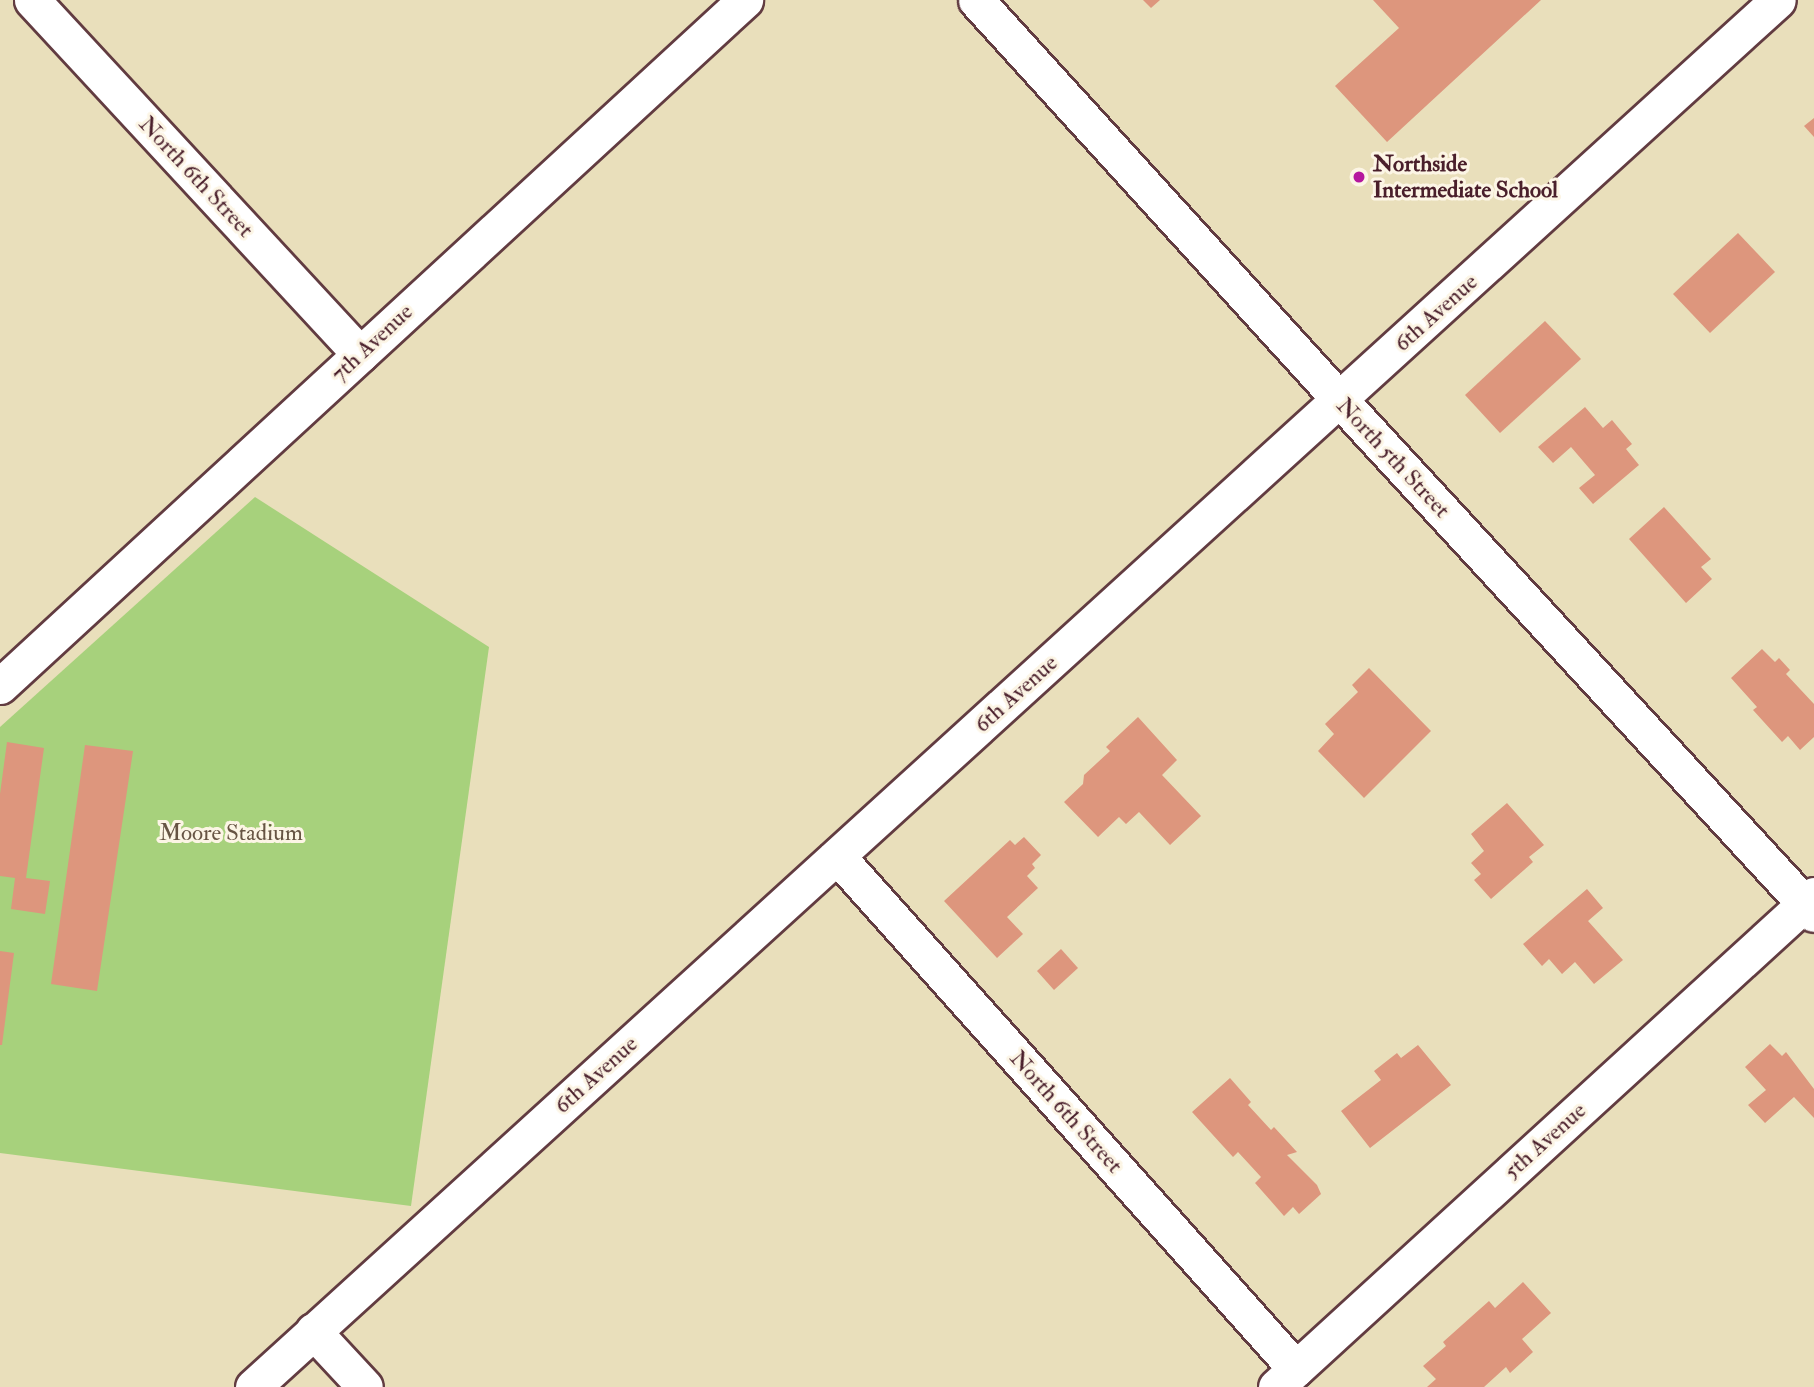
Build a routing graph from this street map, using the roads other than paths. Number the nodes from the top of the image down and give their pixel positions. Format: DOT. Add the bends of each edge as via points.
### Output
graph roads {
  1 [pos="32,0"];
  2 [pos="745,0"];
  3 [pos="1779,0"];
  4 [pos="978,1"];
  5 [pos="360,354"];
  6 [pos="1339,400"];
  7 [pos="0,686"];
  8 [pos="837,856"];
  9 [pos="1811,904"];
  10 [pos="313,1331"];
  11 [pos="1286,1378"];
  12 [pos="253,1387"];
  13 [pos="365,1387"];
  1 -- 5 [label="street, North 6th Street"];
  2 -- 5 [label="street, 7th Avenue"];
  3 -- 6 [label="street, 6th Avenue"];
  4 -- 6 [label="street, North 5th Street"];
  5 -- 7 [label="street, 7th Avenue"];
  6 -- 8 [label="street, 6th Avenue"];
  6 -- 9 [label="street, North 5th Street"];
  8 -- 10 [label="street, 6th Avenue"];
  8 -- 11 [label="street, North 6th Street"];
  9 -- 11 [label="street, 5th Avenue"];
  10 -- 12 [label="street, 6th Avenue"];
  10 -- 13 [label="street"];
}
